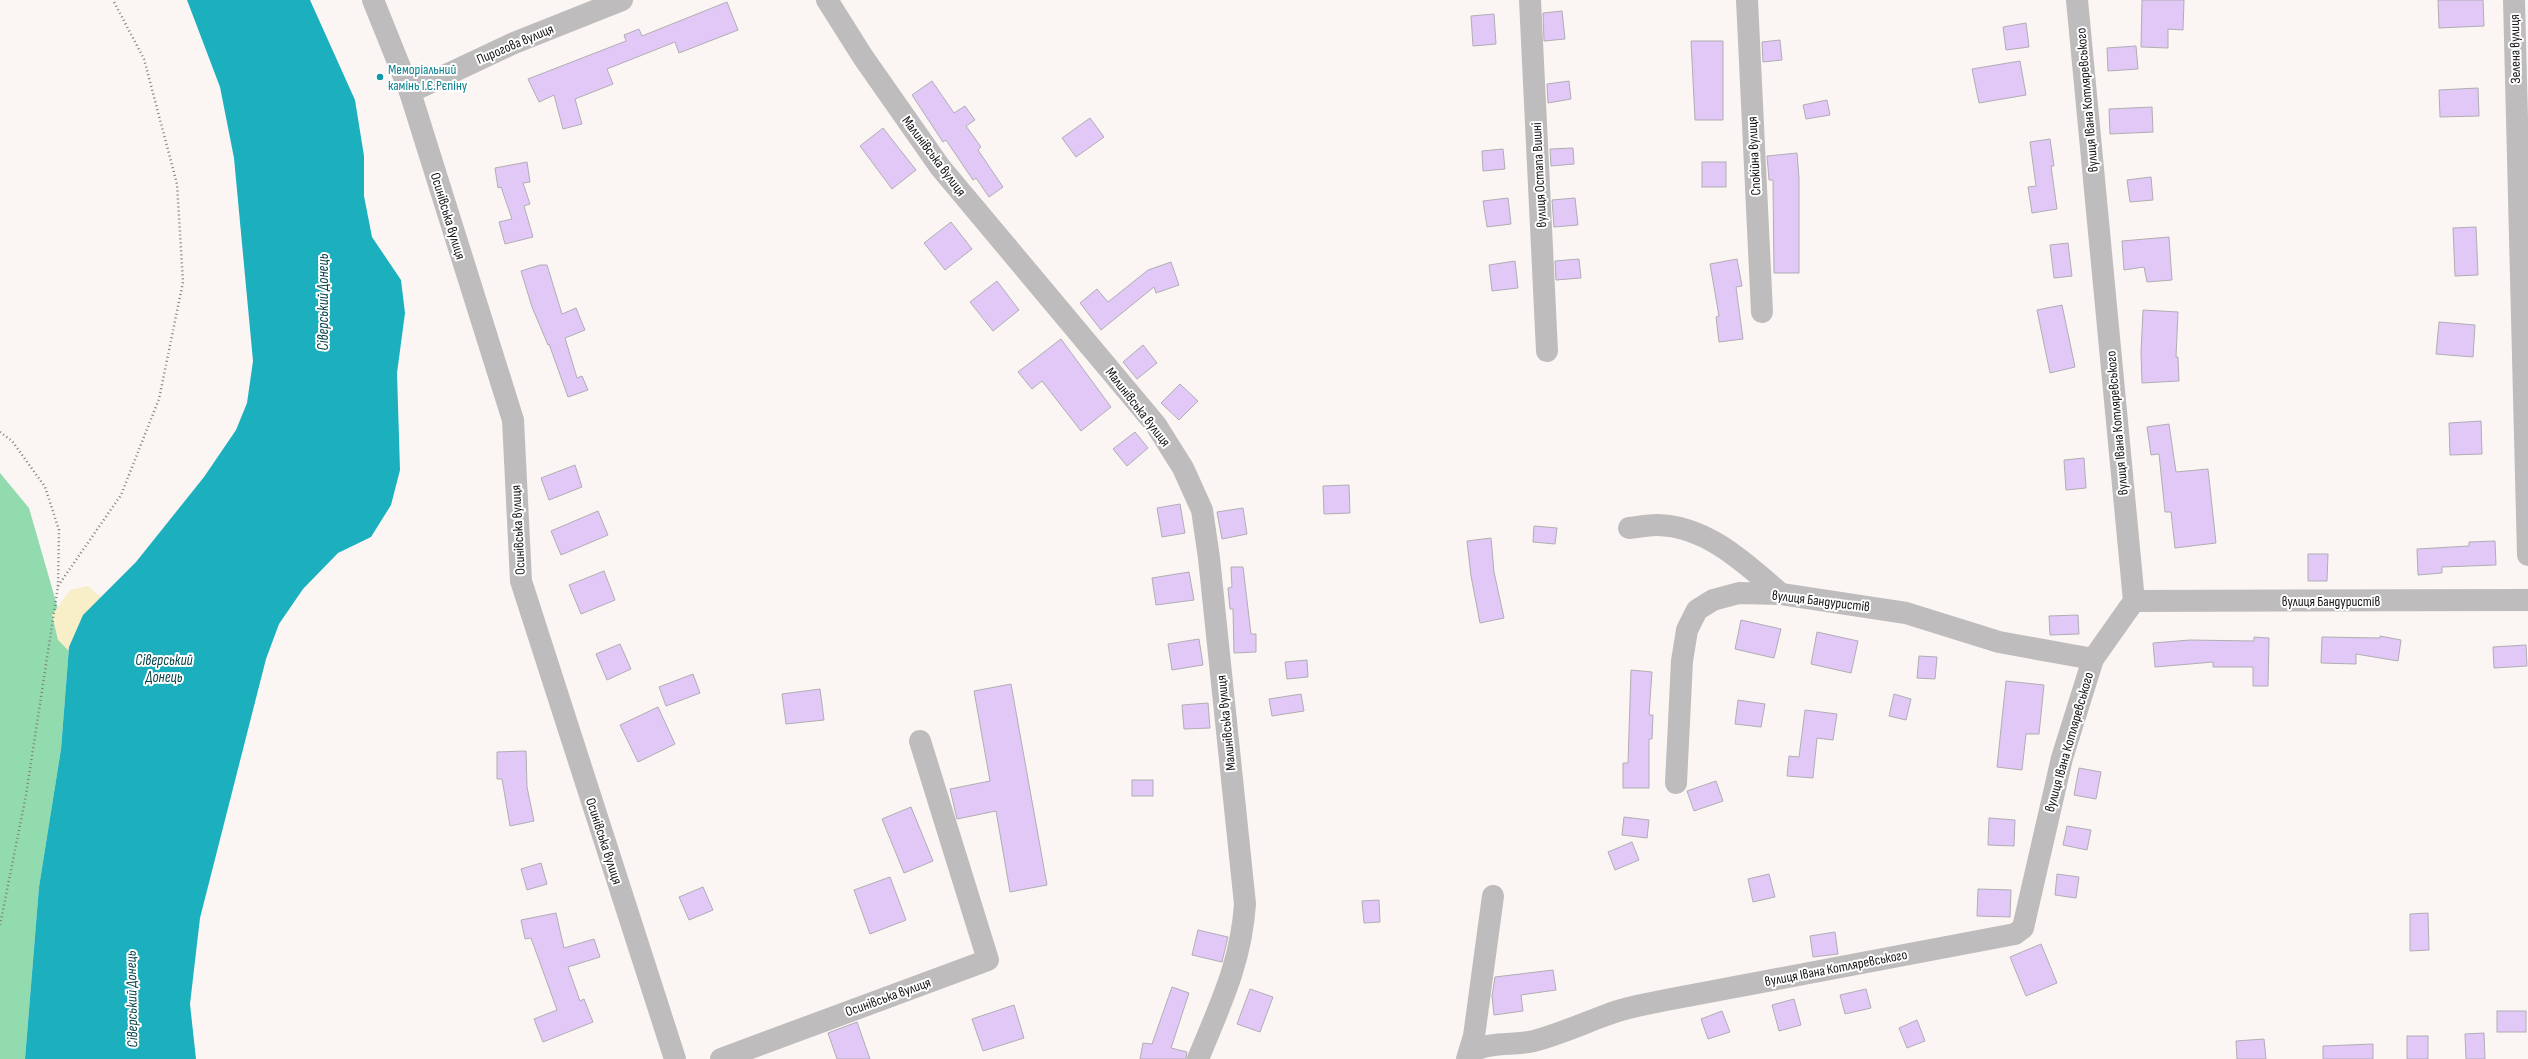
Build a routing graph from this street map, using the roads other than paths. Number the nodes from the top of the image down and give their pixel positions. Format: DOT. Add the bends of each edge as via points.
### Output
graph roads {
  1 [pos="373,0"];
  2 [pos="622,0"];
  3 [pos="827,0"];
  4 [pos="1530,0"];
  5 [pos="1747,0"];
  6 [pos="2077,0"];
  7 [pos="2514,0"];
  8 [pos="410,92"];
  9 [pos="1762,312"];
  10 [pos="1547,351"];
  11 [pos="1629,528"];
  12 [pos="2528,555"];
  13 [pos="1781,594"];
  14 [pos="2528,600"];
  15 [pos="2134,601"];
  16 [pos="2093,660"];
  17 [pos="920,741"];
  18 [pos="1676,783"];
  19 [pos="1493,896"];
  20 [pos="1469,1055"];
  21 [pos="675,1059"];
  22 [pos="722,1059"];
  23 [pos="1198,1059"];
  1 -- 8 [label="street, Осинівська вулиця"];
  2 -- 8 [label="street, Пирогова вулиця" via="514,43"];
  3 -- 23 [label="street, Малинівська вулиця" via="940,168 1156,425 1183,468 1202,510 1245,904 1243,935 1235,967"];
  4 -- 10 [label="street, вулиця Остапа Вишні"];
  5 -- 9 [label="street, Спокійна вулиця"];
  6 -- 15 [label="street, вулиця Івана Котляревського"];
  7 -- 12 [label="street, Зелена вулиця"];
  8 -- 21 [label="street, Осинівська вулиця" via="513,420 521,581"];
  11 -- 13 [label="street" via="1657,525 1688,530 1732,551"];
  13 -- 16 [label="street, вулиця Бандуристів" via="1906,613 1999,642"];
  13 -- 18 [label="street, вулиця Бандуристів" via="1739,594 1713,600 1697,610 1687,630 1682,662"];
  14 -- 15 [label="street, вулиця Бандуристів"];
  15 -- 16 [label="street, вулиця Івана Котляревського"];
  16 -- 20 [label="street, вулиця Івана Котляревського" via="2062,758 2023,928 2015,934 1666,1000 1610,1013 1562,1033 1532,1042 1479,1047"];
  17 -- 22 [label="street, Осинівська вулиця" via="988,960"];
  19 -- 20 [label="street"];
}
